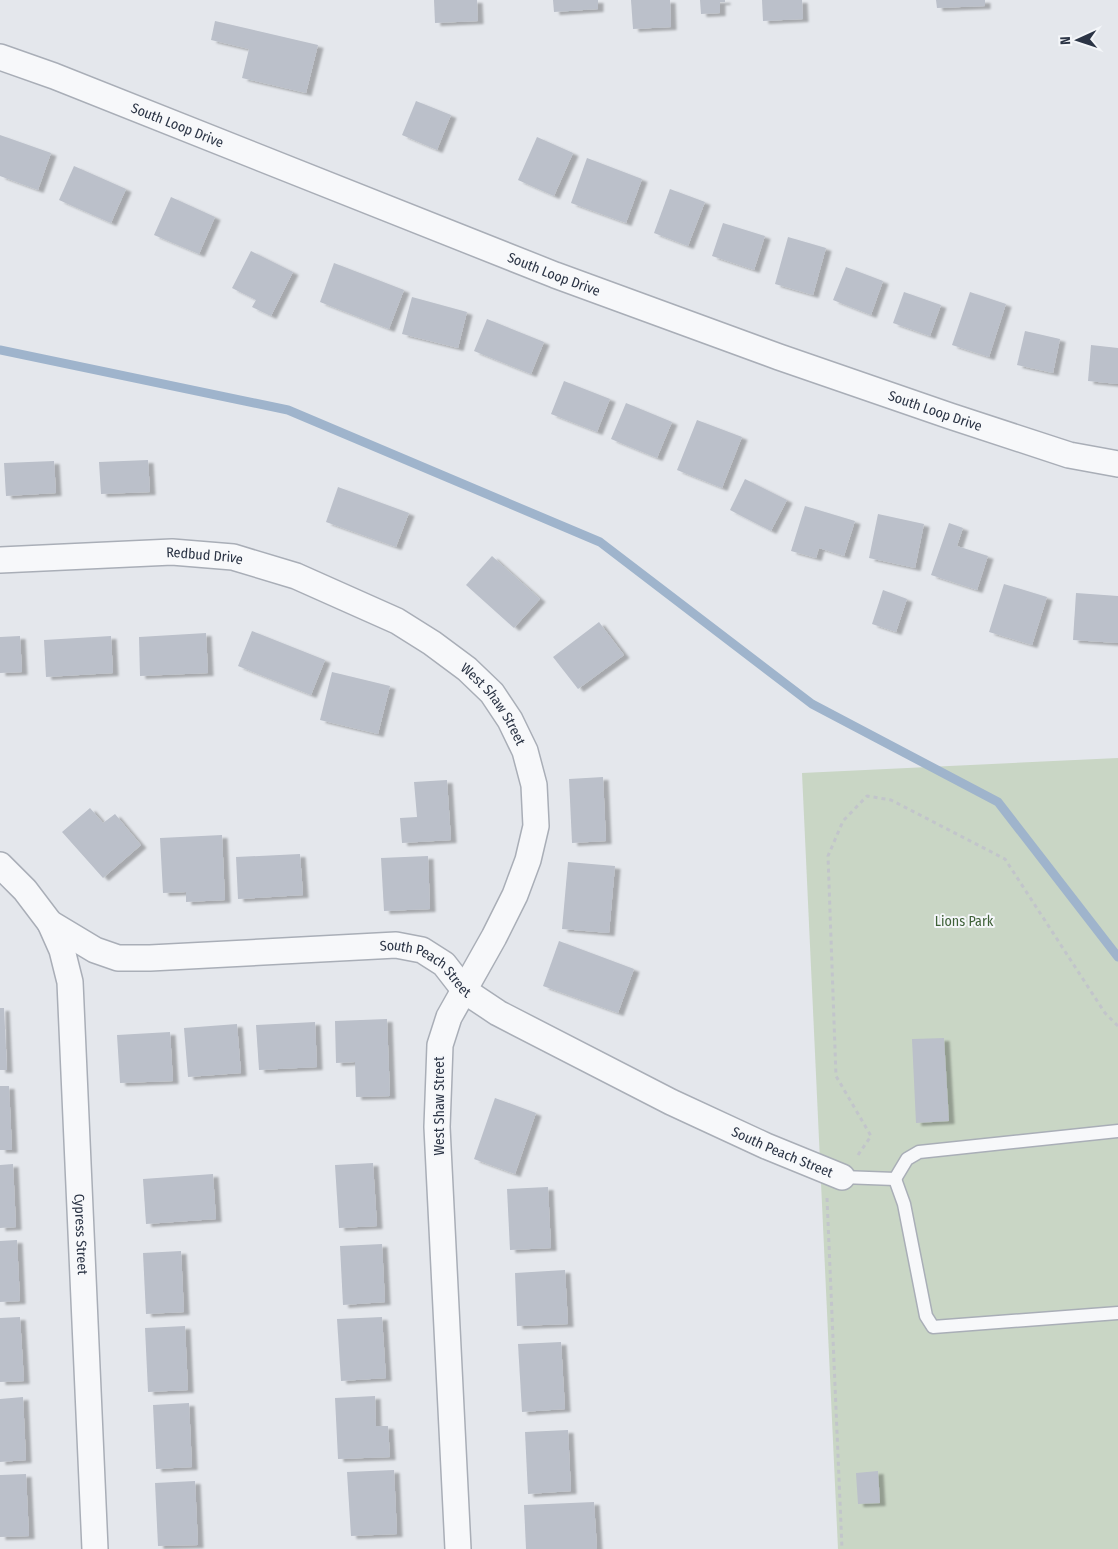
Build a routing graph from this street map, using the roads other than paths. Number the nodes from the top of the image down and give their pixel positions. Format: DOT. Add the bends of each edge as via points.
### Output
graph roads {
  1 [pos="0,57"];
  2 [pos="1118,464"];
  3 [pos="0,560"];
  4 [pos="397,621"];
  5 [pos="0,865"];
  6 [pos="50,923"];
  7 [pos="465,991"];
  8 [pos="1118,1130"];
  9 [pos="842,1177"];
  10 [pos="895,1179"];
  11 [pos="1118,1313"];
  12 [pos="95,1549"];
  13 [pos="458,1549"];
  1 -- 2 [label="street, South Loop Drive" via="555,275 769,354 1069,455"];
  3 -- 4 [label="street, Redbud Drive" via="172,552 234,558 296,576"];
  4 -- 7 [label="street, West Shaw Street" via="467,669 492,693 525,751 534,785 536,826 528,860 515,895"];
  5 -- 6 [label="street, South Peach Street" via="25,890"];
  6 -- 7 [label="street, South Peach Street" via="94,950 118,958 396,945 422,950 444,964"];
  6 -- 12 [label="street, Cypress Street" via="62,950 70,982"];
  7 -- 9 [label="street, South Peach Street" via="498,1013 670,1102"];
  7 -- 13 [label="street, West Shaw Street" via="449,1017 440,1045 437,1127"];
  8 -- 10 [label="lane" via="919,1152 907,1159"];
  9 -- 10 [label="lane"];
  10 -- 11 [label="lane" via="904,1204 926,1316 933,1327"];
}
